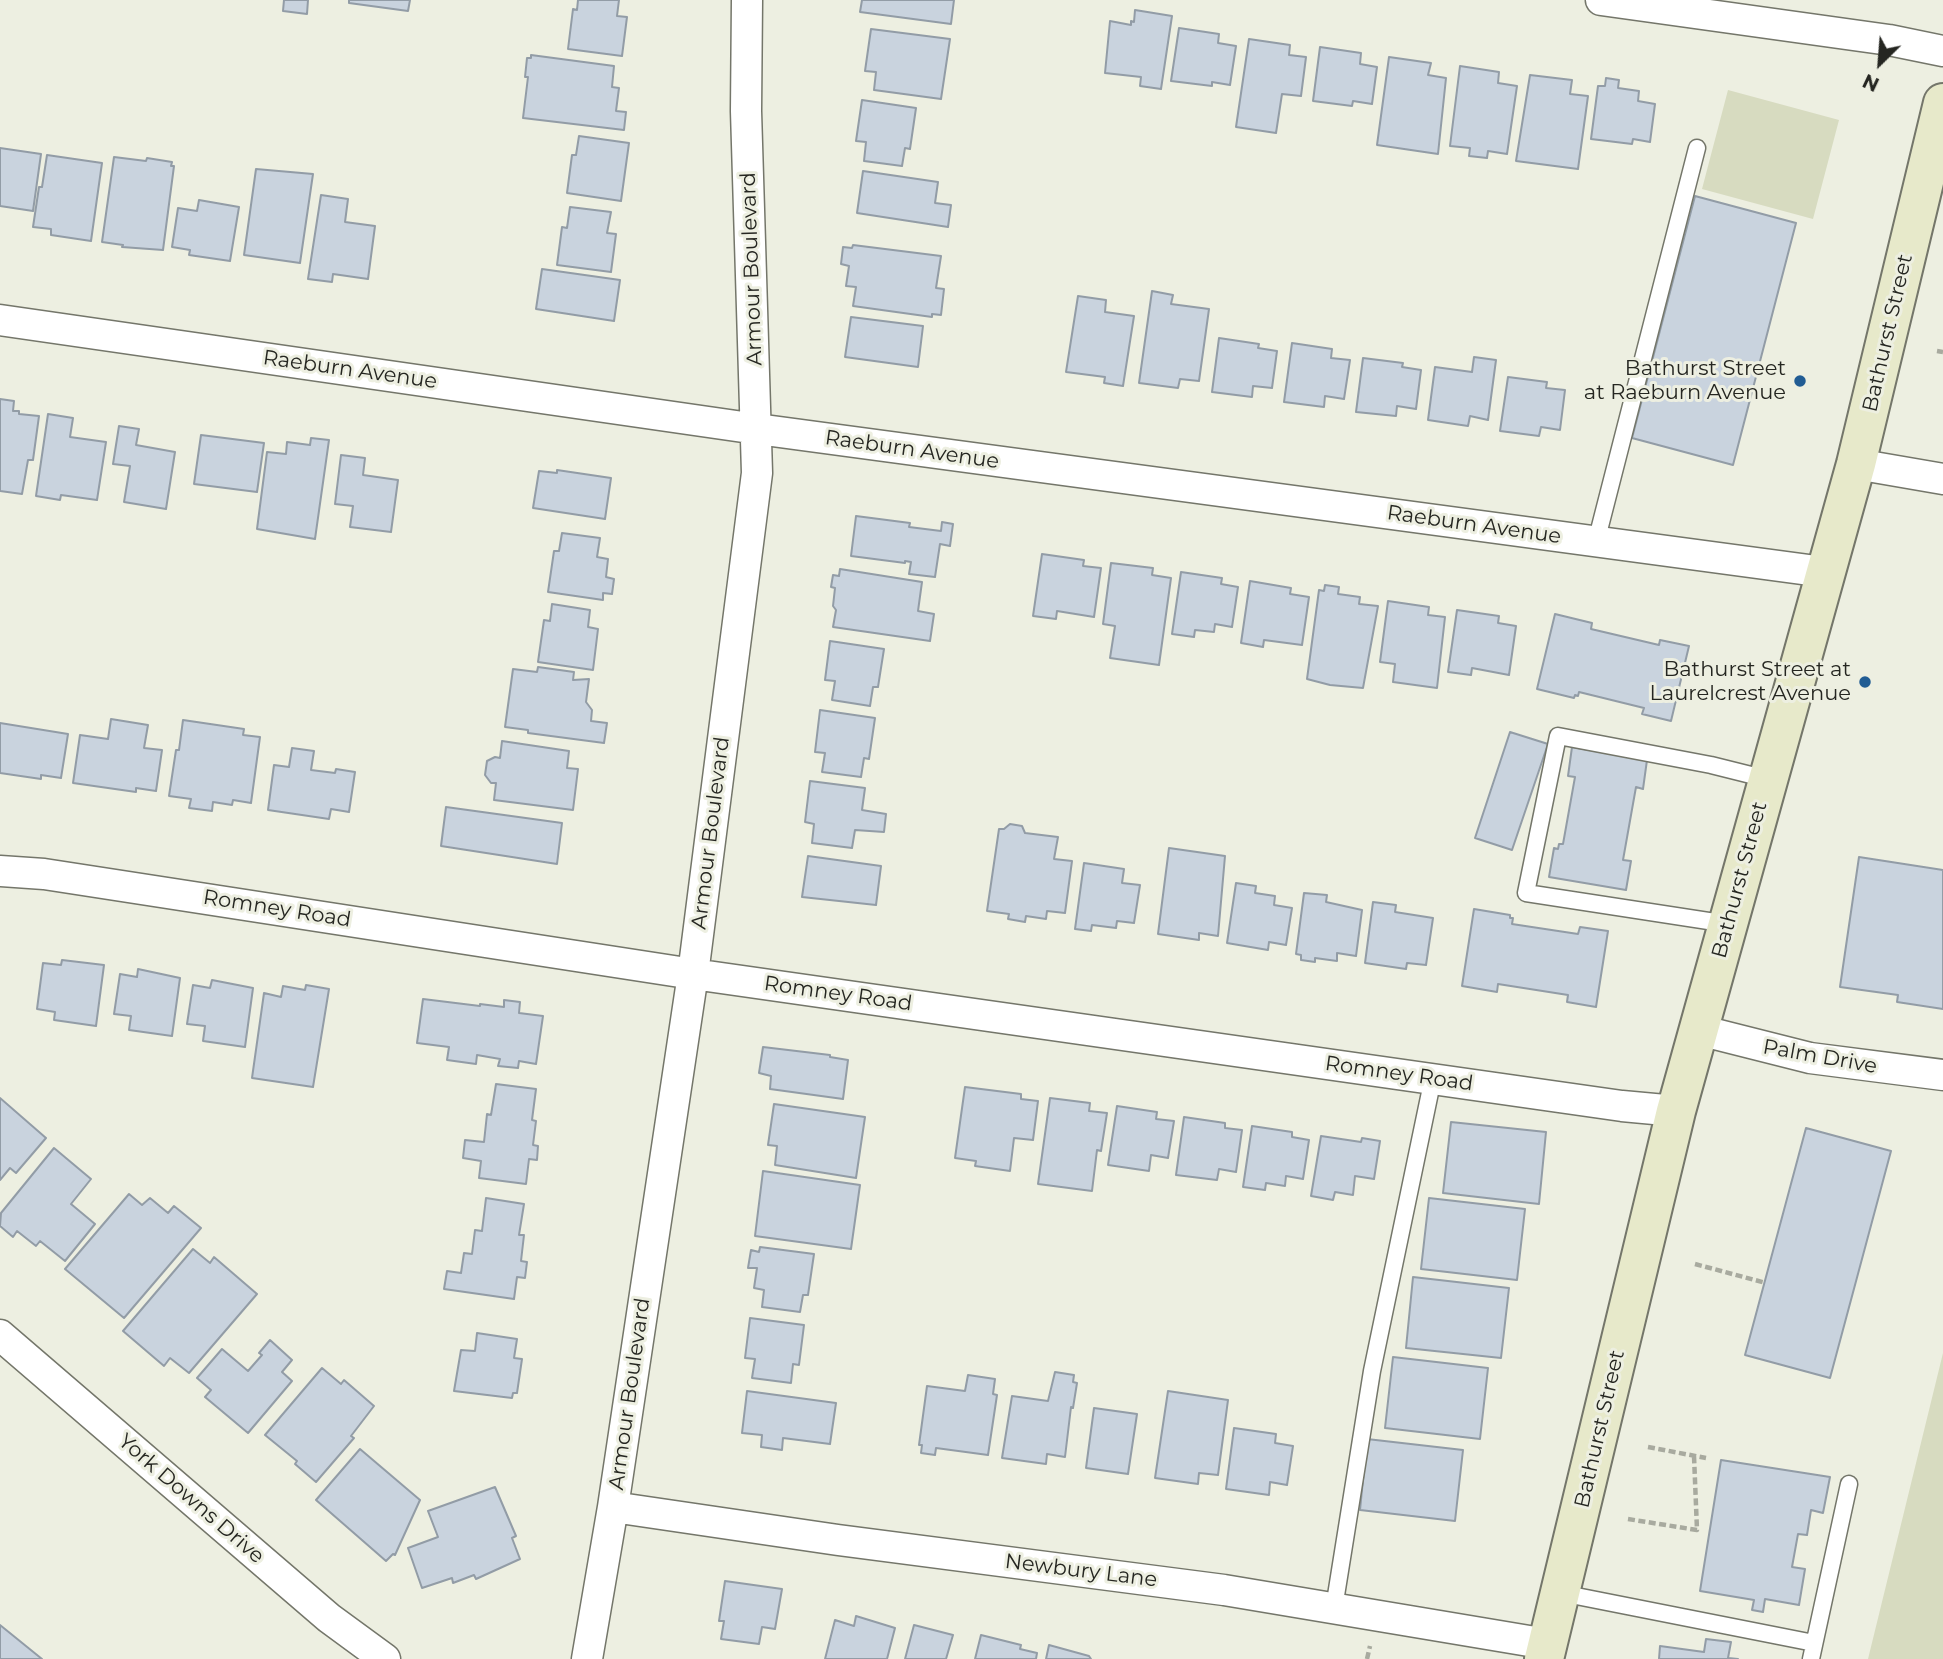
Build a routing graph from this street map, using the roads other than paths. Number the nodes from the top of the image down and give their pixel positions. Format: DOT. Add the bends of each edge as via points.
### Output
graph roads {
  1 [pos="747,0"];
  2 [pos="1601,0"];
  3 [pos="1943,51"];
  4 [pos="1943,103"];
  5 [pos="1697,148"];
  6 [pos="0,320"];
  7 [pos="757,429"];
  8 [pos="1856,464"];
  9 [pos="1943,479"];
  10 [pos="1596,542"];
  11 [pos="1824,572"];
  12 [pos="1767,779"];
  13 [pos="0,871"];
  14 [pos="1728,924"];
  15 [pos="693,974"];
  16 [pos="1699,1030"];
  17 [pos="1943,1075"];
  18 [pos="1433,1078"];
  19 [pos="1676,1111"];
  20 [pos="0,1335"];
  21 [pos="1849,1484"];
  22 [pos="613,1507"];
  23 [pos="1561,1593"];
  24 [pos="1334,1608"];
  25 [pos="1546,1651"];
  26 [pos="1813,1651"];
  27 [pos="384,1659"];
  28 [pos="587,1659"];
  1 -- 7 [label="street, Armour Boulevard" via="746,111"];
  2 -- 3 [label="street"];
  4 -- 8 [label="main road, Bathurst Street"];
  5 -- 10 [label="lane"];
  6 -- 7 [label="street, Raeburn Avenue"];
  7 -- 10 [label="street, Raeburn Avenue"];
  7 -- 15 [label="street, Armour Boulevard" via="757,473"];
  8 -- 9 [label="street"];
  8 -- 11 [label="main road, Bathurst Street"];
  10 -- 11 [label="street, Raeburn Avenue"];
  11 -- 12 [label="main road, Bathurst Street"];
  12 -- 14 [label="main road, Bathurst Street"];
  12 -- 14 [label="lane" via="1558,736 1526,893"];
  13 -- 15 [label="street, Romney Road" via="44,874"];
  14 -- 16 [label="main road, Bathurst Street"];
  15 -- 18 [label="street, Romney Road"];
  15 -- 22 [label="street, Armour Boulevard"];
  16 -- 17 [label="street, Palm Drive" via="1810,1058"];
  16 -- 19 [label="main road, Bathurst Street"];
  18 -- 19 [label="street, Romney Road"];
  18 -- 24 [label="lane" via="1372,1371"];
  19 -- 23 [label="main road, Bathurst Street"];
  20 -- 27 [label="street, York Downs Drive" via="329,1618"];
  21 -- 26 [label="lane"];
  22 -- 24 [label="street, Newbury Lane"];
  22 -- 28 [label="street, Armour Boulevard"];
  23 -- 25 [label="main road, Bathurst Street"];
  23 -- 26 [label="lane"];
  24 -- 25 [label="street, Newbury Lane"];
}
